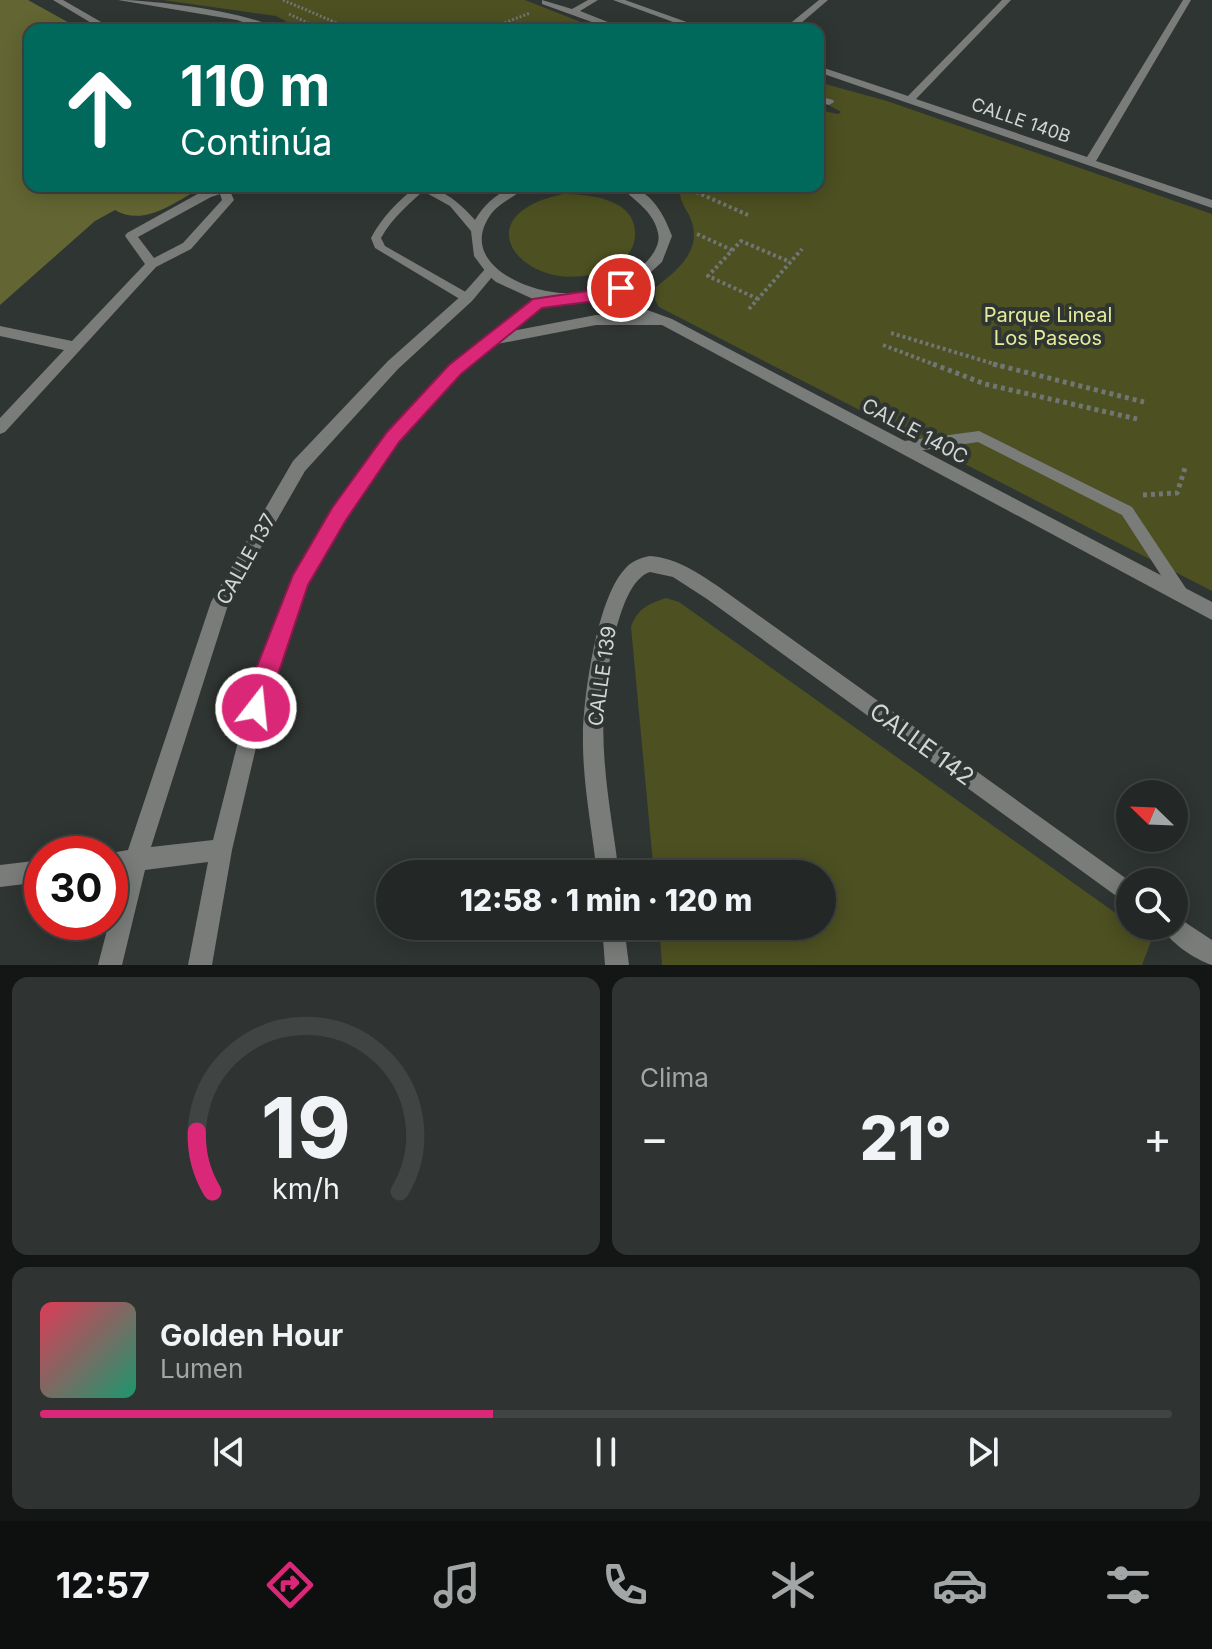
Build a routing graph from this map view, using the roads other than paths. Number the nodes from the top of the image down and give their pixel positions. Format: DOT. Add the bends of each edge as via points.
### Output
graph roads {
  1 [pos="57,0"];
  2 [pos="122,0"];
  3 [pos="549,0"];
  4 [pos="594,0"];
  5 [pos="617,0"];
  6 [pos="824,0"];
  7 [pos="1007,0"];
  8 [pos="1187,0"];
  9 [pos="572,12"];
  10 [pos="99,24"];
  11 [pos="256,24"];
  12 [pos="606,24"];
  13 [pos="687,24"];
  14 [pos="794,24"];
  15 [pos="824,71"];
  16 [pos="910,100"];
  17 [pos="1090,162"];
  18 [pos="214,192"];
  19 [pos="228,192"];
  20 [pos="414,192"];
  21 [pos="433,192"];
  22 [pos="510,192"];
  23 [pos="648,192"];
  24 [pos="1212,204"];
  25 [pos="477,230"];
  26 [pos="152,264"];
  27 [pos="491,271"];
  28 [pos="595,296"];
  29 [pos="467,298"];
  30 [pos="565,298"];
  31 [pos="667,322"];
  32 [pos="0,331"];
  33 [pos="492,340"];
  34 [pos="75,347"];
  35 [pos="0,428"];
  36 [pos="904,447"];
  37 [pos="713,593"];
  38 [pos="1182,595"];
  39 [pos="1212,611"];
  40 [pos="221,850"];
  41 [pos="136,860"];
  42 [pos="606,860"];
  43 [pos="128,861"];
  44 [pos="24,873"];
  45 [pos="0,876"];
  46 [pos="1116,885"];
  47 [pos="1188,937"];
  48 [pos="614,940"];
  49 [pos="1212,954"];
  50 [pos="110,965"];
  51 [pos="200,965"];
  52 [pos="617,965"];
  1 -- 10 [label="street"];
  2 -- 11 [label="street"];
  3 -- 9 [label="street" via="545,2"];
  4 -- 9 [label="street"];
  5 -- 13 [label="street"];
  6 -- 14 [label="street"];
  7 -- 16 [label="street"];
  8 -- 17 [label="street"];
  9 -- 12 [label="street"];
  15 -- 16 [label="street, CALLE 140B"];
  16 -- 17 [label="street, CALLE 140B"];
  17 -- 24 [label="street, CALLE 140B"];
  18 -- 26 [label="street" via="131,236"];
  19 -- 26 [label="street" via="228,200 187,246"];
  20 -- 29 [label="lane" via="382,226 376,238 380,248"];
  21 -- 25 [label="street" via="454,203"];
  22 -- 25 [label="street" via="485,212"];
  23 -- 28 [label="street" via="664,226 657,260 621,288"];
  25 -- 27 [label="street" via="479,254"];
  26 -- 34 [label="street"];
  27 -- 29 [label="street, CALLE 137"];
  27 -- 30 [label="street" via="523,290"];
  28 -- 30 [label="street"];
  28 -- 31 [label="street, CALLE 140C"];
  29 -- 41 [label="street, CALLE 137" via="393,365 299,466 220,602"];
  30 -- 33 [label="street" via="538,303"];
  31 -- 33 [label="street" via="596,320"];
  31 -- 36 [label="street, CALLE 140C"];
  32 -- 34 [label="street"];
  33 -- 40 [label="street" via="455,370 393,437 300,581 263,679"];
  34 -- 35 [label="street"];
  36 -- 38 [label="street, CALLE 140C"];
  36 -- 38 [label="lane" via="979,436 1127,511"];
  37 -- 42 [label="street, CALLE 139" via="676,570 650,565 627,579 612,612 593,734"];
  37 -- 46 [label="street, CALLE 142"];
  38 -- 39 [label="street, CALLE 140C"];
  40 -- 41 [label="street"];
  40 -- 51 [label="street"];
  41 -- 43 [label="street"];
  41 -- 50 [label="street, CALLE 137"];
  44 -- 45 [label="street"];
  47 -- 49 [label="street"];
  48 -- 52 [label="street"];
}
